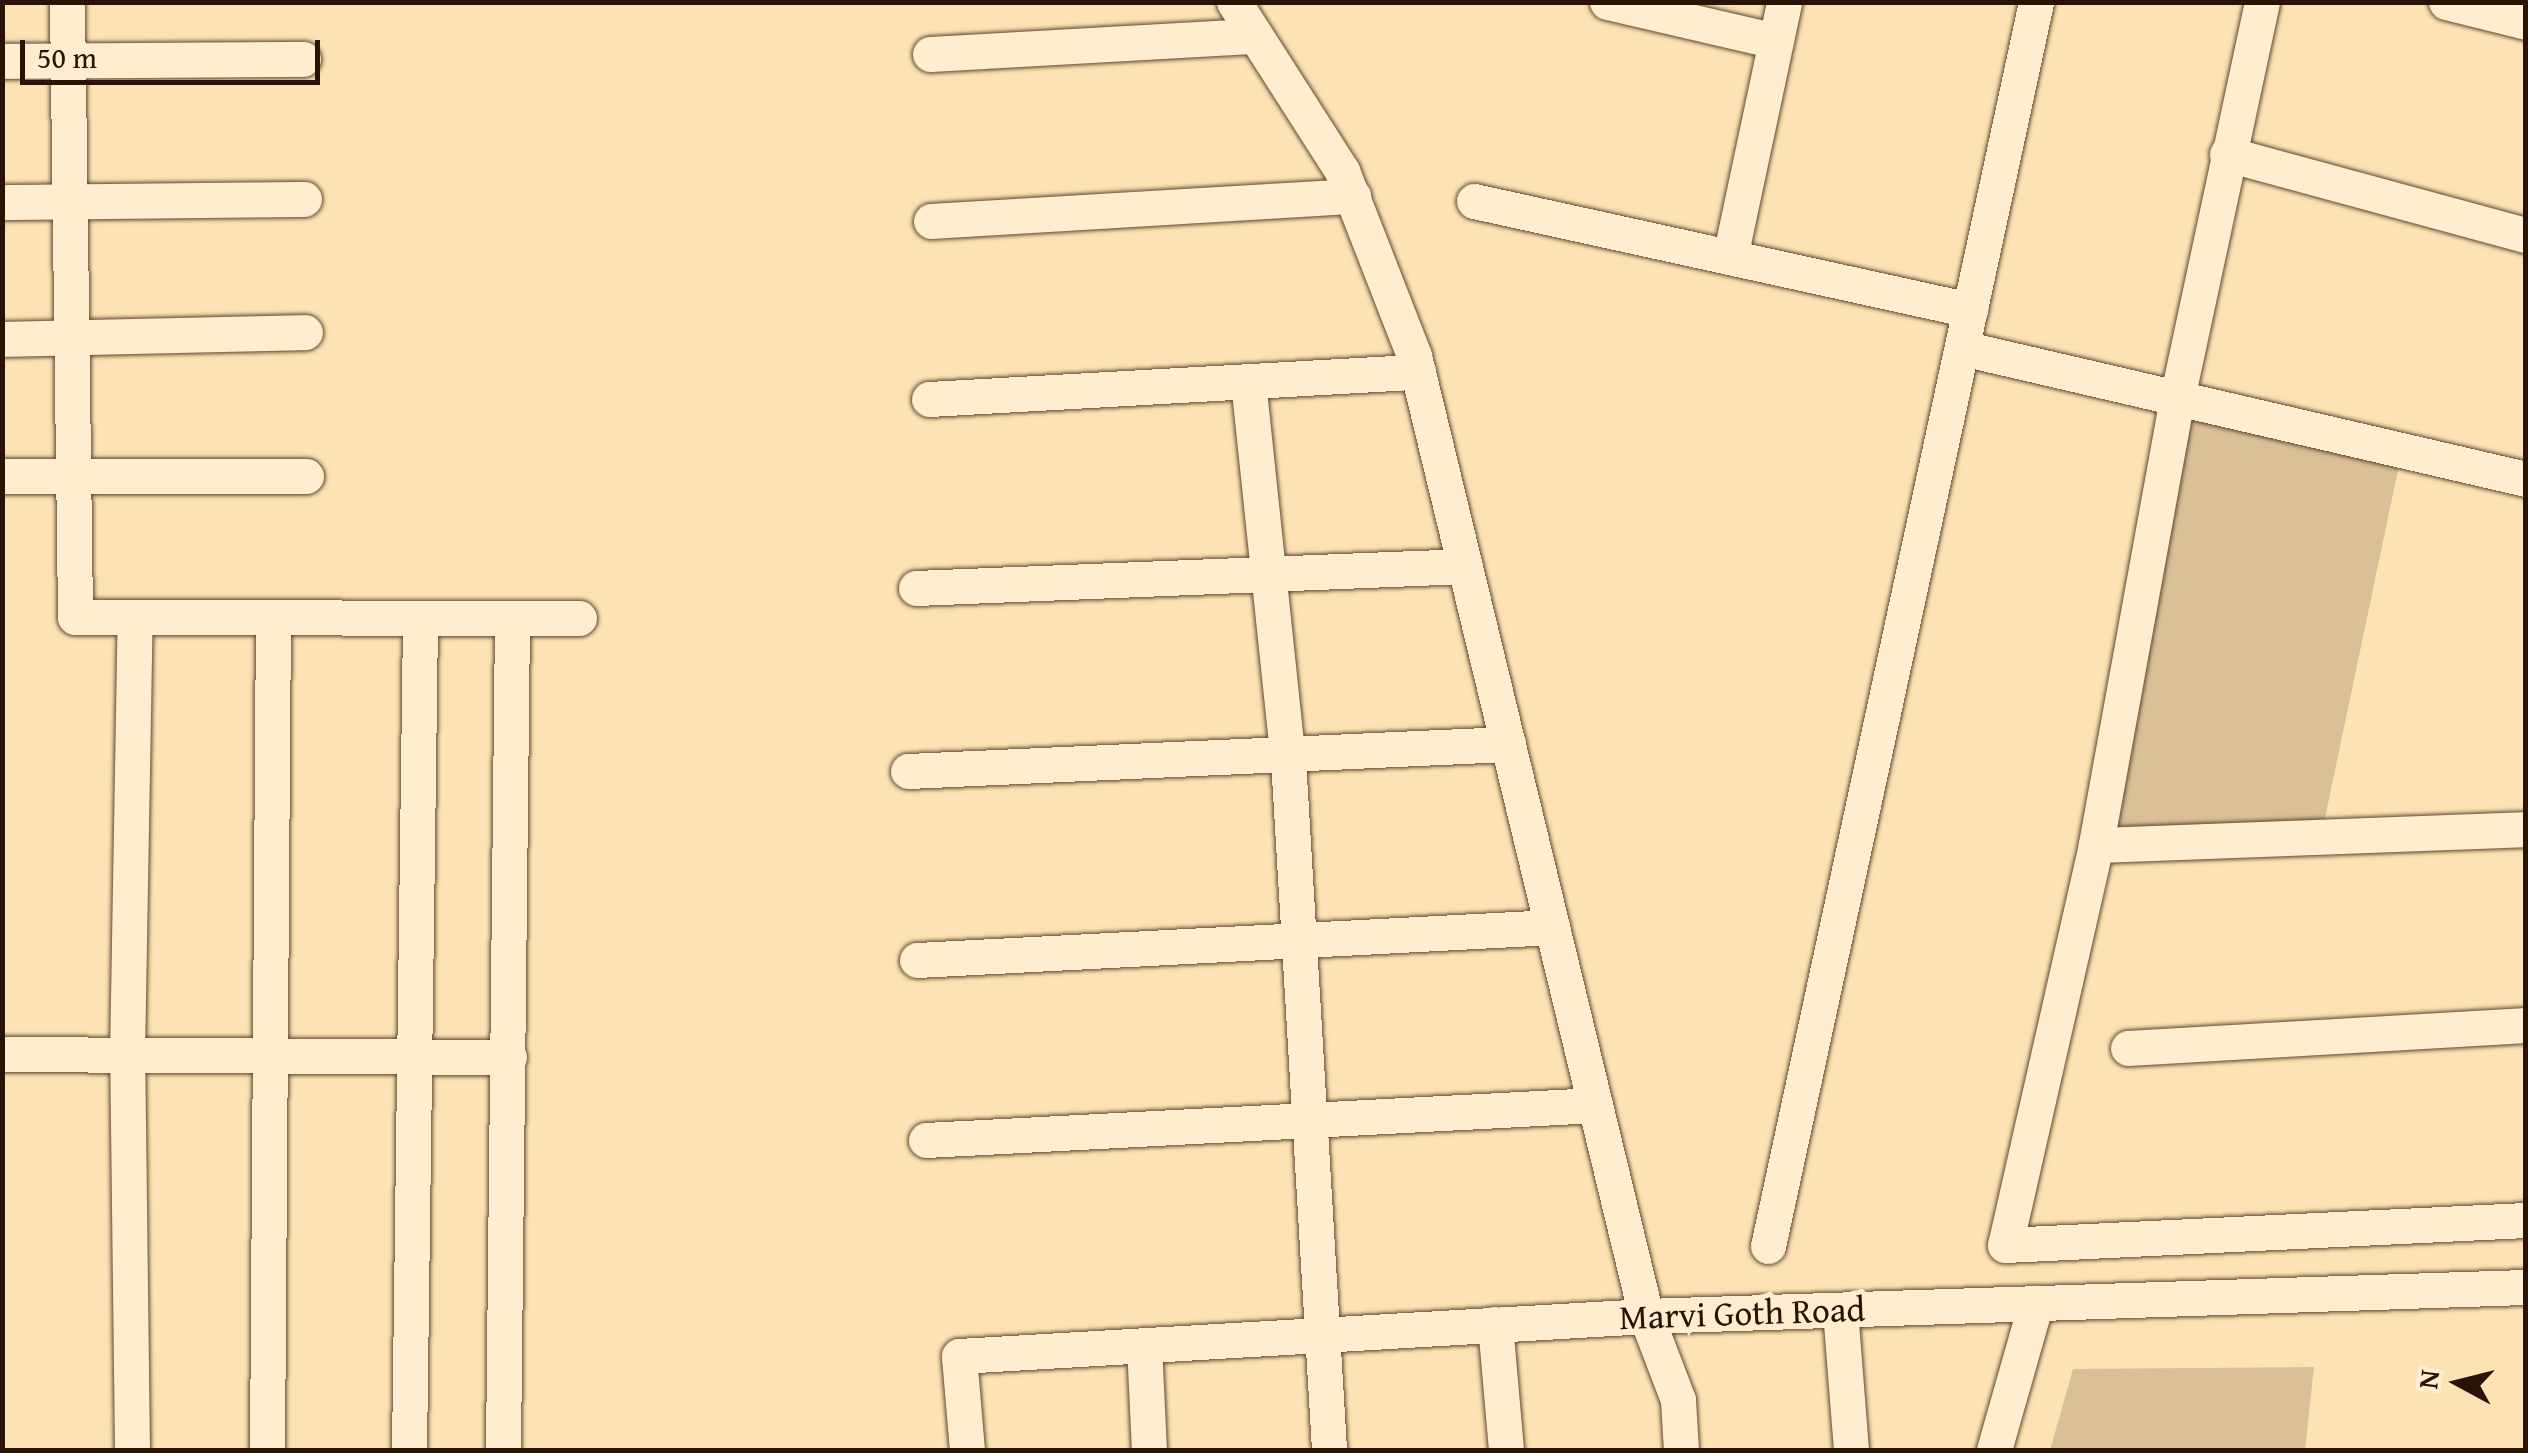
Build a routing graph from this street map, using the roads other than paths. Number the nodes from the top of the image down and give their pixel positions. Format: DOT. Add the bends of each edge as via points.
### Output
graph roads {
  1 [pos="67,2"];
  2 [pos="1234,2"];
  3 [pos="1607,2"];
  4 [pos="1784,2"];
  5 [pos="2036,2"];
  6 [pos="2262,2"];
  7 [pos="2446,2"];
  8 [pos="2526,22"];
  9 [pos="1256,36"];
  10 [pos="1776,42"];
  11 [pos="930,54"];
  12 [pos="303,59"];
  13 [pos="2,61"];
  14 [pos="67,61"];
  15 [pos="2226,154"];
  16 [pos="1353,196"];
  17 [pos="304,199"];
  18 [pos="1474,201"];
  19 [pos="2,202"];
  20 [pos="68,203"];
  21 [pos="931,221"];
  22 [pos="2526,236"];
  23 [pos="1730,258"];
  24 [pos="1970,310"];
  25 [pos="305,332"];
  26 [pos="78,338"];
  27 [pos="2,339"];
  28 [pos="1962,348"];
  29 [pos="1418,372"];
  30 [pos="1248,381"];
  31 [pos="2177,398"];
  32 [pos="930,399"];
  33 [pos="2,476"];
  34 [pos="75,476"];
  35 [pos="306,476"];
  36 [pos="2526,479"];
  37 [pos="1465,566"];
  38 [pos="1273,574"];
  39 [pos="916,588"];
  40 [pos="135,617"];
  41 [pos="273,618"];
  42 [pos="420,618"];
  43 [pos="512,618"];
  44 [pos="578,618"];
  45 [pos="1508,744"];
  46 [pos="1288,760"];
  47 [pos="908,771"];
  48 [pos="2526,829"];
  49 [pos="2096,845"];
  50 [pos="1552,926"];
  51 [pos="1294,941"];
  52 [pos="917,960"];
  53 [pos="2526,1025"];
  54 [pos="2128,1048"];
  55 [pos="268,1051"];
  56 [pos="411,1052"];
  57 [pos="2,1054"];
  58 [pos="127,1057"];
  59 [pos="509,1058"];
  60 [pos="1595,1105"];
  61 [pos="1306,1121"];
  62 [pos="926,1140"];
  63 [pos="2526,1220"];
  64 [pos="1768,1246"];
  65 [pos="2526,1287"];
  66 [pos="2036,1303"];
  67 [pos="1840,1310"];
  68 [pos="1646,1316"];
  69 [pos="1495,1324"];
  70 [pos="1322,1335"];
  71 [pos="1144,1345"];
  72 [pos="132,1450"];
  73 [pos="267,1450"];
  74 [pos="409,1450"];
  75 [pos="503,1450"];
  76 [pos="966,1450"];
  77 [pos="1150,1450"];
  78 [pos="1329,1450"];
  79 [pos="1506,1450"];
  80 [pos="1682,1450"];
  81 [pos="1851,1450"];
  82 [pos="1994,1450"];
  1 -- 14 [label="street"];
  2 -- 9 [label="street"];
  3 -- 10 [label="street"];
  4 -- 10 [label="street"];
  5 -- 24 [label="street"];
  6 -- 15 [label="street"];
  7 -- 8 [label="street"];
  9 -- 11 [label="street"];
  9 -- 16 [label="street"];
  10 -- 23 [label="street"];
  12 -- 14 [label="street"];
  13 -- 14 [label="street"];
  14 -- 20 [label="street"];
  15 -- 22 [label="street"];
  15 -- 31 [label="street"];
  16 -- 21 [label="street"];
  16 -- 29 [label="street"];
  17 -- 20 [label="street"];
  18 -- 23 [label="street"];
  19 -- 20 [label="street"];
  20 -- 26 [label="street"];
  23 -- 24 [label="street"];
  24 -- 28 [label="street"];
  25 -- 26 [label="street"];
  26 -- 27 [label="street"];
  26 -- 34 [label="street"];
  28 -- 31 [label="street"];
  28 -- 64 [label="street"];
  29 -- 30 [label="street"];
  29 -- 37 [label="street"];
  30 -- 32 [label="street"];
  30 -- 38 [label="street"];
  31 -- 36 [label="street"];
  31 -- 49 [label="street"];
  33 -- 34 [label="street"];
  34 -- 35 [label="street"];
  34 -- 40 [label="street" via="76,617"];
  37 -- 38 [label="street"];
  37 -- 45 [label="street"];
  38 -- 39 [label="street"];
  38 -- 46 [label="street"];
  40 -- 41 [label="street"];
  40 -- 58 [label="street"];
  41 -- 42 [label="street"];
  41 -- 55 [label="street"];
  42 -- 43 [label="street"];
  42 -- 56 [label="street"];
  43 -- 44 [label="street"];
  43 -- 59 [label="street"];
  45 -- 46 [label="street"];
  45 -- 50 [label="street"];
  46 -- 47 [label="street"];
  46 -- 51 [label="street"];
  48 -- 49 [label="street"];
  49 -- 63 [label="street" via="2005,1245"];
  50 -- 51 [label="street"];
  50 -- 60 [label="street"];
  51 -- 52 [label="street"];
  51 -- 61 [label="street"];
  53 -- 54 [label="street"];
  55 -- 56 [label="street"];
  55 -- 58 [label="street"];
  55 -- 73 [label="street"];
  56 -- 59 [label="street"];
  56 -- 74 [label="street"];
  57 -- 58 [label="street"];
  58 -- 72 [label="street"];
  59 -- 75 [label="street"];
  60 -- 61 [label="street"];
  60 -- 68 [label="street"];
  61 -- 62 [label="street"];
  61 -- 70 [label="street"];
  65 -- 66 [label="street, Marvi Goth Road"];
  66 -- 67 [label="street, Marvi Goth Road"];
  66 -- 82 [label="street"];
  67 -- 68 [label="street, Marvi Goth Road"];
  67 -- 81 [label="street"];
  68 -- 69 [label="street, Marvi Goth Road"];
  68 -- 80 [label="street" via="1678,1400"];
  69 -- 70 [label="street, Marvi Goth Road"];
  69 -- 79 [label="street"];
  70 -- 71 [label="street, Marvi Goth Road"];
  70 -- 78 [label="street"];
  71 -- 76 [label="street, Marvi Goth Road" via="959,1356"];
  71 -- 77 [label="street"];
}
